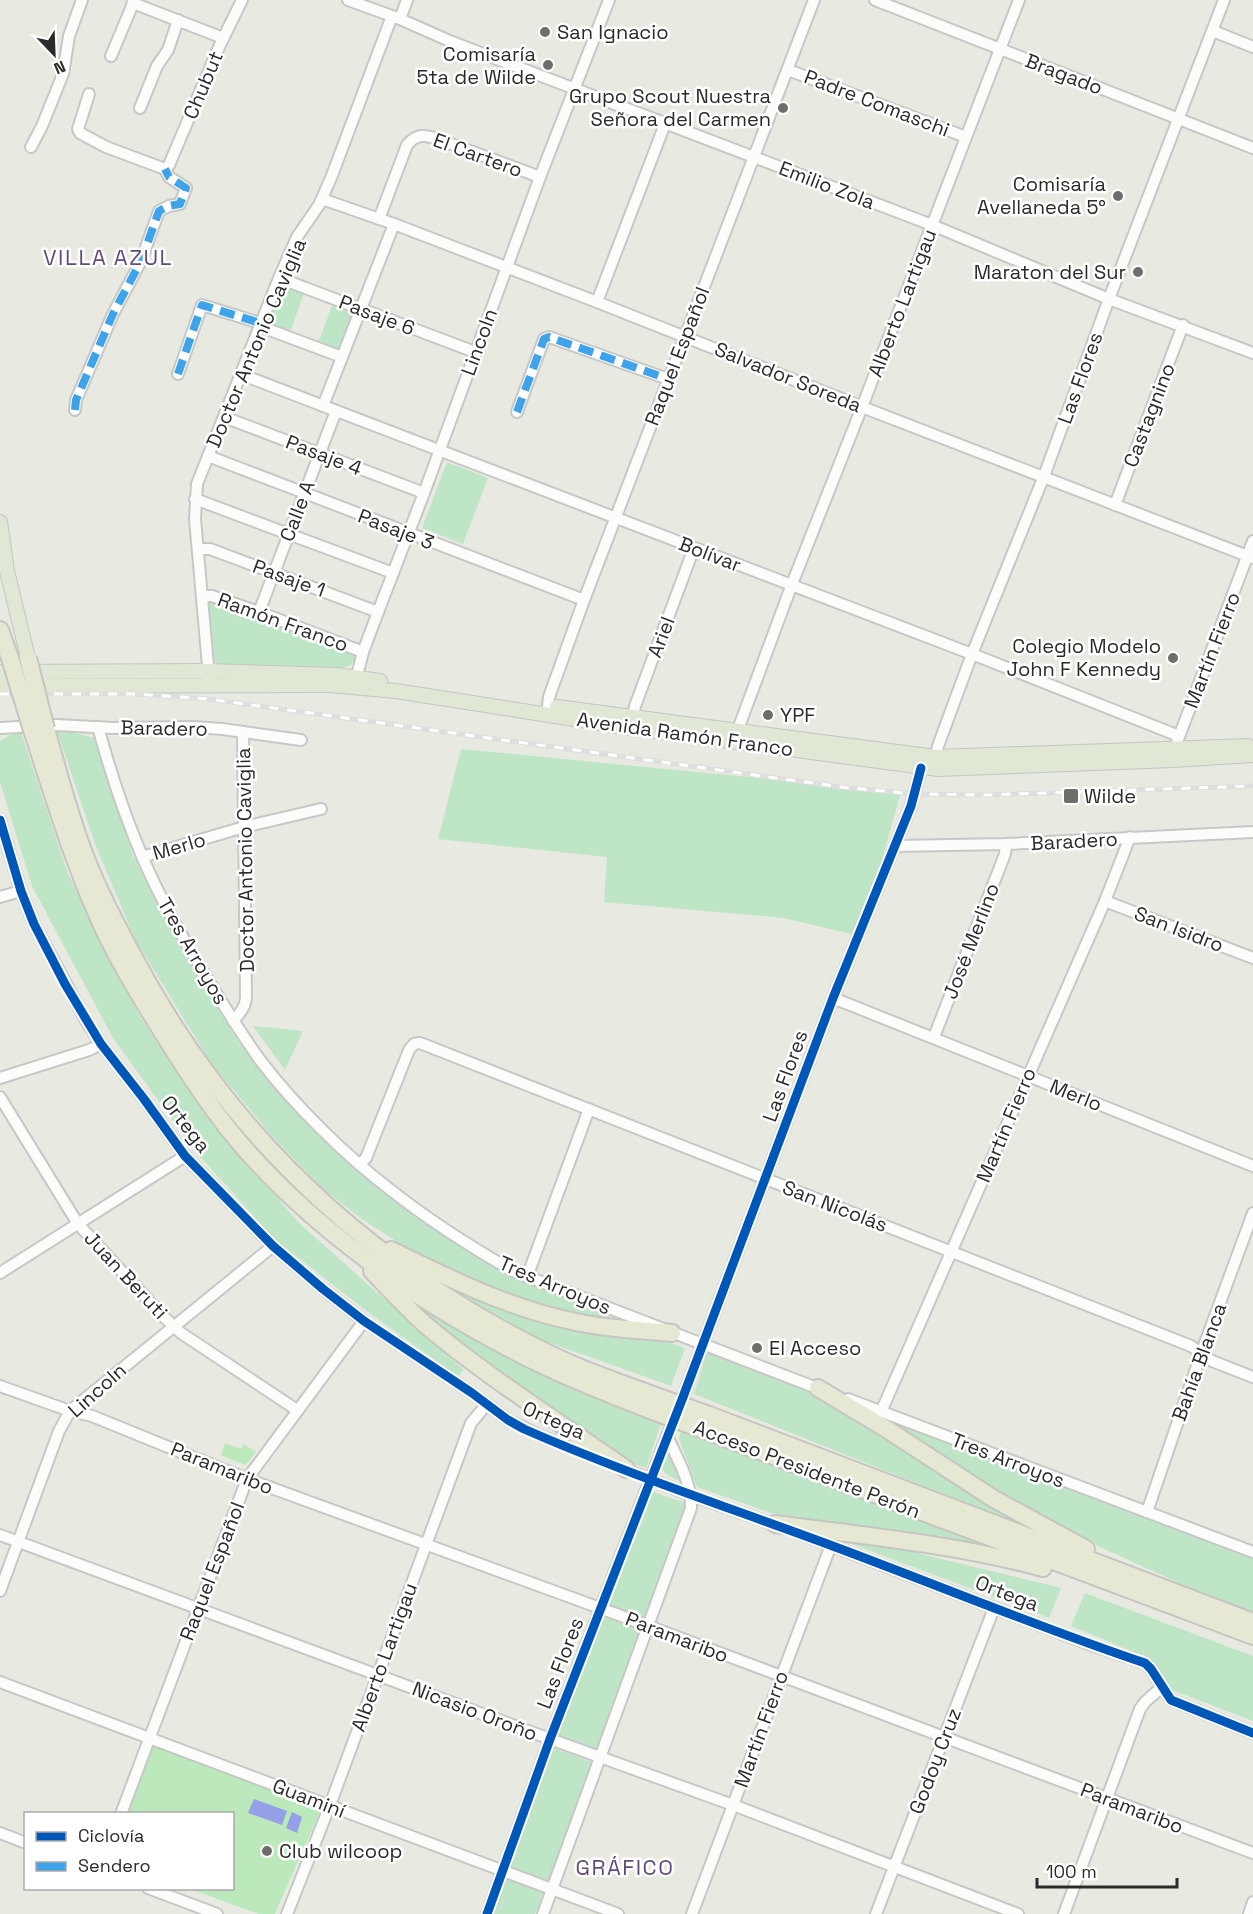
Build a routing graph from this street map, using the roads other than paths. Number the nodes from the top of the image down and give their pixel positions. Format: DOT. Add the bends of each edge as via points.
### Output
graph roads {
  1 [pos="82,0"];
  2 [pos="242,0"];
  3 [pos="407,0"];
  4 [pos="609,0"];
  5 [pos="814,0"];
  6 [pos="875,0"];
  7 [pos="1019,0"];
  8 [pos="1224,0"];
  9 [pos="350,1"];
  10 [pos="133,2"];
  11 [pos="396,17"];
  12 [pos="178,20"];
  13 [pos="1213,31"];
  14 [pos="223,38"];
  15 [pos="1253,46"];
  16 [pos="1000,50"];
  17 [pos="111,56"];
  18 [pos="788,70"];
  19 [pos="575,88"];
  20 [pos="89,94"];
  21 [pos="140,108"];
  22 [pos="1180,118"];
  23 [pos="665,124"];
  24 [pos="966,137"];
  25 [pos="31,147"];
  26 [pos="1253,148"];
  27 [pos="754,158"];
  28 [pos="165,169"];
  29 [pos="540,177"];
  30 [pos="322,200"];
  31 [pos="379,219"];
  32 [pos="394,224"];
  33 [pos="932,225"];
  34 [pos="507,267"];
  35 [pos="279,278"];
  36 [pos="1109,298"];
  37 [pos="597,302"];
  38 [pos="360,309"];
  39 [pos="259,325"];
  40 [pos="1183,325"];
  41 [pos="685,336"];
  42 [pos="475,352"];
  43 [pos="1253,353"];
  44 [pos="342,357"];
  45 [pos="178,374"];
  46 [pos="240,374"];
  47 [pos="668,379"];
  48 [pos="323,406"];
  49 [pos="862,407"];
  50 [pos="75,410"];
  51 [pos="336,411"];
  52 [pos="517,412"];
  53 [pos="224,417"];
  54 [pos="440,451"];
  55 [pos="319,453"];
  56 [pos="208,456"];
  57 [pos="1044,476"];
  58 [pos="305,492"];
  59 [pos="424,493"];
  60 [pos="195,498"];
  61 [pos="1115,505"];
  62 [pos="616,518"];
  63 [pos="0,522"];
  64 [pos="289,533"];
  65 [pos="408,534"];
  66 [pos="1253,541"];
  67 [pos="694,548"];
  68 [pos="199,549"];
  69 [pos="1250,557"];
  70 [pos="274,572"];
  71 [pos="393,573"];
  72 [pos="792,584"];
  73 [pos="202,596"];
  74 [pos="584,600"];
  75 [pos="259,612"];
  76 [pos="378,612"];
  77 [pos="0,630"];
  78 [pos="363,652"];
  79 [pos="972,654"];
  80 [pos="28,658"];
  81 [pos="5,665"];
  82 [pos="69,678"];
  83 [pos="209,678"];
  84 [pos="356,682"];
  85 [pos="0,686"];
  86 [pos="548,710"];
  87 [pos="632,722"];
  88 [pos="98,727"];
  89 [pos="0,729"];
  90 [pos="39,729"];
  91 [pos="243,732"];
  92 [pos="738,737"];
  93 [pos="301,740"];
  94 [pos="1253,746"];
  95 [pos="1176,749"];
  96 [pos="1253,755"];
  97 [pos="936,757"];
  98 [pos="921,768"];
  99 [pos="321,808"];
  100 [pos="0,820"];
  101 [pos="244,827"];
  102 [pos="1253,832"];
  103 [pos="1130,837"];
  104 [pos="1006,844"];
  105 [pos="895,846"];
  106 [pos="142,857"];
  107 [pos="21,891"];
  108 [pos="0,897"];
  109 [pos="1105,901"];
  110 [pos="1253,958"];
  111 [pos="833,998"];
  112 [pos="233,1021"];
  113 [pos="934,1036"];
  114 [pos="101,1044"];
  115 [pos="1027,1076"];
  116 [pos="0,1078"];
  117 [pos="0,1097"];
  118 [pos="589,1109"];
  119 [pos="185,1155"];
  120 [pos="360,1164"];
  121 [pos="1253,1166"];
  122 [pos="766,1179"];
  123 [pos="1253,1213"];
  124 [pos="78,1224"];
  125 [pos="346,1234"];
  126 [pos="273,1246"];
  127 [pos="951,1252"];
  128 [pos="0,1273"];
  129 [pos="527,1277"];
  130 [pos="364,1321"];
  131 [pos="173,1326"];
  132 [pos="672,1333"];
  133 [pos="702,1344"];
  134 [pos="1201,1354"];
  135 [pos="1253,1377"];
  136 [pos="0,1386"];
  137 [pos="818,1388"];
  138 [pos="683,1397"];
  139 [pos="487,1404"];
  140 [pos="297,1410"];
  141 [pos="70,1411"];
  142 [pos="881,1412"];
  143 [pos="707,1423"];
  144 [pos="626,1469"];
  145 [pos="650,1478"];
  146 [pos="247,1479"];
  147 [pos="690,1495"];
  148 [pos="1147,1512"];
  149 [pos="775,1524"];
  150 [pos="0,1534"];
  151 [pos="18,1541"];
  152 [pos="426,1544"];
  153 [pos="831,1545"];
  154 [pos="1252,1549"];
  155 [pos="1164,1588"];
  156 [pos="0,1591"];
  157 [pos="1139,1594"];
  158 [pos="197,1608"];
  159 [pos="600,1608"];
  160 [pos="994,1608"];
  161 [pos="1253,1622"];
  162 [pos="648,1627"];
  163 [pos="1253,1636"];
  164 [pos="377,1674"];
  165 [pos="781,1676"];
  166 [pos="0,1682"];
  167 [pos="1162,1687"];
  168 [pos="1253,1733"];
  169 [pos="149,1738"];
  170 [pos="944,1738"];
  171 [pos="550,1740"];
  172 [pos="600,1757"];
  173 [pos="1107,1798"];
  174 [pos="330,1805"];
  175 [pos="733,1806"];
  176 [pos="122,1812"];
  177 [pos="0,1833"];
  178 [pos="24,1842"];
  179 [pos="1253,1854"];
  180 [pos="894,1868"];
  181 [pos="503,1871"];
  182 [pos="552,1889"];
  183 [pos="153,1890"];
  184 [pos="1253,1902"];
  185 [pos="217,1914"];
  186 [pos="286,1914"];
  187 [pos="487,1914"];
  188 [pos="543,1914"];
  189 [pos="618,1914"];
  190 [pos="692,1914"];
  191 [pos="876,1914"];
  192 [pos="1018,1914"];
  193 [pos="1064,1914"];
  194 [pos="1249,1914"];
  1 -- 25 [label="street" via="69,36 63,74"];
  2 -- 14 [label="street, Chubut"];
  3 -- 11 [label="street, Doctor Antonio Caviglia"];
  4 -- 19 [label="street, Lincoln"];
  5 -- 18 [label="street, Raquel Español"];
  6 -- 16 [label="street, Bragado"];
  7 -- 16 [label="street, Alberto Lartigau"];
  8 -- 13 [label="street, Las Flores"];
  9 -- 11 [label="street, Emilio Zola"];
  10 -- 12 [label="street"];
  10 -- 17 [label="street"];
  11 -- 19 [label="street, Emilio Zola"];
  11 -- 30 [label="street, Doctor Antonio Caviglia"];
  12 -- 14 [label="street"];
  12 -- 21 [label="street"];
  13 -- 15 [label="street"];
  13 -- 22 [label="street, Las Flores"];
  14 -- 28 [label="street, Chubut"];
  16 -- 22 [label="street, Bragado"];
  16 -- 24 [label="street, Alberto Lartigau"];
  18 -- 24 [label="street, Padre Comaschi"];
  18 -- 27 [label="street, Raquel Español"];
  19 -- 23 [label="street, Emilio Zola"];
  19 -- 29 [label="street, Lincoln"];
  20 -- 28 [label="street" via="80,133"];
  22 -- 26 [label="street, Bragado"];
  22 -- 36 [label="street, Las Flores"];
  23 -- 27 [label="street, Emilio Zola"];
  23 -- 37 [label="street"];
  24 -- 33 [label="street, Alberto Lartigau"];
  27 -- 33 [label="street, Emilio Zola"];
  27 -- 41 [label="street, Raquel Español"];
  28 -- 50 [label="street" via="169,177 186,188 180,204 159,211"];
  29 -- 31 [label="street, El Cartero" via="438,139 416,136 407,145"];
  29 -- 34 [label="street, Lincoln"];
  30 -- 31 [label="street, Salvador Soreda"];
  30 -- 35 [label="street, Doctor Antonio Caviglia" via="297,237"];
  31 -- 32 [label="street, Salvador Soreda"];
  32 -- 34 [label="street, Salvador Soreda"];
  32 -- 38 [label="street"];
  33 -- 36 [label="street, Emilio Zola"];
  33 -- 49 [label="street, Alberto Lartigau"];
  34 -- 37 [label="street, Salvador Soreda"];
  34 -- 42 [label="street, Lincoln"];
  35 -- 38 [label="street, Pasaje 6"];
  35 -- 39 [label="street, Doctor Antonio Caviglia"];
  36 -- 40 [label="street, Emilio Zola"];
  36 -- 57 [label="street, Las Flores"];
  37 -- 41 [label="street, Salvador Soreda"];
  38 -- 42 [label="street, Pasaje 6"];
  38 -- 44 [label="street"];
  39 -- 44 [label="street"];
  39 -- 45 [label="street" via="202,305"];
  39 -- 46 [label="street, Doctor Antonio Caviglia"];
  40 -- 43 [label="street, Emilio Zola"];
  40 -- 61 [label="street, Castagnino"];
  41 -- 47 [label="street, Raquel Español"];
  41 -- 49 [label="street, Salvador Soreda"];
  42 -- 54 [label="street, Lincoln"];
  44 -- 48 [label="street"];
  46 -- 48 [label="street, Bolívar"];
  46 -- 53 [label="street, Doctor Antonio Caviglia"];
  47 -- 52 [label="street" via="549,337 544,339"];
  47 -- 62 [label="street, Raquel Español"];
  48 -- 51 [label="street, Bolívar"];
  49 -- 57 [label="street, Salvador Soreda"];
  49 -- 72 [label="street, Alberto Lartigau"];
  51 -- 54 [label="street, Bolívar"];
  51 -- 55 [label="street, Calle A"];
  53 -- 55 [label="street, Pasaje 4"];
  53 -- 56 [label="street, Doctor Antonio Caviglia"];
  54 -- 59 [label="street, Lincoln"];
  54 -- 62 [label="street, Bolívar"];
  55 -- 58 [label="street, Calle A"];
  55 -- 59 [label="street, Pasaje 4"];
  56 -- 58 [label="street, Pasaje 3"];
  56 -- 60 [label="street, Doctor Antonio Caviglia"];
  57 -- 61 [label="street, Salvador Soreda"];
  57 -- 79 [label="street, Las Flores"];
  58 -- 64 [label="street, Calle A"];
  58 -- 65 [label="street, Pasaje 3"];
  59 -- 65 [label="street, Lincoln"];
  60 -- 64 [label="street"];
  60 -- 68 [label="street, Doctor Antonio Caviglia"];
  61 -- 69 [label="street, Salvador Soreda"];
  62 -- 67 [label="street, Bolívar"];
  62 -- 74 [label="street, Raquel Español"];
  63 -- 80 [label="main road" via="8,578"];
  64 -- 70 [label="street, Calle A"];
  64 -- 71 [label="street"];
  65 -- 71 [label="street, Lincoln"];
  65 -- 74 [label="street, Pasaje 3"];
  66 -- 69 [label="street, Martín Fierro"];
  67 -- 72 [label="street, Bolívar"];
  67 -- 87 [label="street, Ariel" via="634,706"];
  68 -- 70 [label="street, Pasaje 1" via="210,549"];
  68 -- 73 [label="street, Doctor Antonio Caviglia"];
  69 -- 95 [label="street, Martín Fierro"];
  70 -- 75 [label="street, Calle A"];
  70 -- 76 [label="street, Pasaje 1"];
  71 -- 76 [label="street, Lincoln"];
  72 -- 79 [label="street, Bolívar"];
  72 -- 92 [label="street, Alberto Lartigau"];
  73 -- 75 [label="street, Ramón Franco"];
  73 -- 83 [label="street, Doctor Antonio Caviglia"];
  74 -- 86 [label="street, Raquel Español" via="549,697"];
  75 -- 78 [label="street, Ramón Franco"];
  76 -- 78 [label="street, Lincoln"];
  77 -- 81 [label="highway, Acceso Presidente Perón"];
  78 -- 84 [label="street, Lincoln"];
  79 -- 95 [label="street, Bolívar"];
  79 -- 97 [label="street, Las Flores"];
  80 -- 90 [label="highway, Acceso Presidente Perón, bridge"];
  81 -- 82 [label="main road"];
  81 -- 90 [label="highway, Acceso Presidente Perón, bridge"];
  82 -- 83 [label="main road, Avenida Ramón Franco"];
  82 -- 85 [label="main road"];
  83 -- 84 [label="main road, Avenida Ramón Franco" via="320,685"];
  84 -- 86 [label="main road, Avenida Ramón Franco" via="396,691"];
  86 -- 87 [label="main road, Avenida Ramón Franco"];
  87 -- 92 [label="main road, Avenida Ramón Franco"];
  88 -- 89 [label="street, Baradero" via="57,724"];
  88 -- 91 [label="street, Baradero"];
  88 -- 106 [label="street, Tres Arroyos"];
  90 -- 125 [label="highway, Acceso Presidente Perón" via="85,855 119,930 164,1012 242,1119"];
  91 -- 93 [label="street, Baradero"];
  91 -- 101 [label="street, Doctor Antonio Caviglia"];
  92 -- 97 [label="main road, Avenida Ramón Franco"];
  92 -- 98 [label="main road, Avenida Ramón Franco"];
  94 -- 95 [label="main road, Avenida Ramón Franco"];
  95 -- 96 [label="main road, Avenida Ramón Franco"];
  95 -- 97 [label="main road, Avenida Ramón Franco"];
  95 -- 98 [label="main road, Avenida Ramón Franco" via="950,769"];
  98 -- 105 [label="street, Las Flores"];
  99 -- 101 [label="street, Merlo"];
  100 -- 107 [label="street, Ortega"];
  101 -- 106 [label="street, Merlo"];
  101 -- 112 [label="street, Doctor Antonio Caviglia" via="246,998"];
  102 -- 103 [label="street, Baradero"];
  103 -- 104 [label="street, Baradero"];
  103 -- 109 [label="street, Martín Fierro"];
  104 -- 105 [label="street, Baradero"];
  104 -- 113 [label="street, José Merlino"];
  105 -- 111 [label="street, Las Flores"];
  106 -- 112 [label="street, Tres Arroyos" via="182,937"];
  107 -- 108 [label="street"];
  107 -- 114 [label="street, Ortega" via="34,924"];
  109 -- 110 [label="street, San Isidro"];
  109 -- 115 [label="street, Martín Fierro"];
  111 -- 113 [label="street, Merlo"];
  111 -- 122 [label="street, Las Flores"];
  112 -- 120 [label="street, Tres Arroyos" via="274,1077"];
  113 -- 115 [label="street, Merlo"];
  114 -- 116 [label="street"];
  114 -- 119 [label="street, Ortega"];
  115 -- 121 [label="street, Merlo"];
  115 -- 127 [label="street, Martín Fierro"];
  117 -- 124 [label="street, Juan Beruti"];
  118 -- 120 [label="street, San Nicolás" via="420,1043 414,1044 366,1158"];
  118 -- 122 [label="street, San Nicolás"];
  118 -- 129 [label="street"];
  119 -- 124 [label="street"];
  119 -- 126 [label="street, Ortega"];
  120 -- 129 [label="street, Tres Arroyos" via="413,1208"];
  122 -- 127 [label="street, San Nicolás"];
  122 -- 133 [label="street, Las Flores"];
  123 -- 134 [label="street, Bahía Blanca"];
  124 -- 128 [label="street"];
  124 -- 131 [label="street, Juan Beruti"];
  125 -- 132 [label="highway" via="519,1307 576,1323"];
  125 -- 143 [label="highway, Acceso Presidente Perón, bridge" via="500,1328 652,1403"];
  125 -- 144 [label="highway" via="412,1312 434,1331"];
  126 -- 130 [label="street, Ortega"];
  126 -- 131 [label="street, Lincoln"];
  127 -- 134 [label="street, San Nicolás" via="1191,1346"];
  127 -- 142 [label="street, Martín Fierro"];
  129 -- 132 [label="street, Tres Arroyos"];
  130 -- 139 [label="street, Ortega"];
  130 -- 140 [label="street, Raquel Español"];
  131 -- 140 [label="street, Juan Beruti"];
  131 -- 141 [label="street, Lincoln"];
  132 -- 133 [label="street, Tres Arroyos"];
  133 -- 137 [label="street, Tres Arroyos"];
  133 -- 138 [label="street, Las Flores"];
  134 -- 135 [label="street, San Nicolás"];
  134 -- 148 [label="street, Bahía Blanca"];
  136 -- 141 [label="street, Paramaribo"];
  137 -- 142 [label="street, Tres Arroyos"];
  137 -- 155 [label="highway" via="994,1500"];
  139 -- 144 [label="street, Ortega" via="524,1429"];
  139 -- 152 [label="street, Alberto Lartigau" via="471,1423"];
  140 -- 146 [label="street, Raquel Español"];
  141 -- 146 [label="street, Paramaribo" via="92,1416"];
  141 -- 151 [label="street, Lincoln"];
  142 -- 148 [label="street, Tres Arroyos"];
  143 -- 155 [label="highway, Acceso Presidente Perón"];
  143 -- 157 [label="highway, Acceso Presidente Perón"];
  144 -- 145 [label="street, Ortega"];
  145 -- 147 [label="street, Ortega"];
  145 -- 147 [label="street, Las Flores" via="669,1431"];
  145 -- 159 [label="street, Las Flores"];
  146 -- 152 [label="street, Paramaribo"];
  146 -- 158 [label="street, Raquel Español"];
  147 -- 149 [label="street, Ortega"];
  147 -- 162 [label="street, Las Flores" via="691,1508"];
  148 -- 154 [label="street, Tres Arroyos"];
  149 -- 153 [label="street, Ortega"];
  149 -- 157 [label="highway" via="941,1545"];
  150 -- 151 [label="street, Nicasio Oroño"];
  151 -- 156 [label="street, Lincoln"];
  151 -- 158 [label="street, Nicasio Oroño"];
  152 -- 159 [label="street, Paramaribo"];
  152 -- 164 [label="street, Alberto Lartigau"];
  153 -- 160 [label="street, Ortega"];
  153 -- 165 [label="street, Martín Fierro"];
  155 -- 161 [label="highway, Acceso Presidente Perón"];
  157 -- 163 [label="highway, Acceso Presidente Perón"];
  158 -- 164 [label="street, Nicasio Oroño"];
  158 -- 169 [label="street, Raquel Español"];
  159 -- 162 [label="street, Paramaribo"];
  159 -- 171 [label="street, Las Flores"];
  160 -- 167 [label="street, Ortega" via="1144,1663"];
  160 -- 170 [label="street, Godoy Cruz"];
  162 -- 165 [label="street, Paramaribo"];
  162 -- 172 [label="street, Las Flores"];
  164 -- 171 [label="street, Nicasio Oroño"];
  164 -- 174 [label="street, Alberto Lartigau"];
  165 -- 170 [label="street, Paramaribo"];
  165 -- 175 [label="street, Martín Fierro"];
  166 -- 169 [label="street, Guaminí"];
  167 -- 168 [label="street, Ortega" via="1176,1703"];
  167 -- 173 [label="street" via="1140,1709"];
  169 -- 174 [label="street, Guaminí"];
  169 -- 176 [label="street, Raquel Español"];
  170 -- 173 [label="street, Paramaribo"];
  170 -- 180 [label="street, Godoy Cruz"];
  171 -- 172 [label="street, Nicasio Oroño"];
  171 -- 181 [label="street, Las Flores"];
  172 -- 175 [label="street, Nicasio Oroño"];
  172 -- 182 [label="street, Las Flores"];
  173 -- 179 [label="street, Paramaribo"];
  173 -- 193 [label="street"];
  174 -- 181 [label="street, Guaminí"];
  174 -- 186 [label="street, Alberto Lartigau"];
  175 -- 180 [label="street, Nicasio Oroño"];
  175 -- 190 [label="street, Martín Fierro"];
  177 -- 178 [label="street"];
  180 -- 191 [label="street, Godoy Cruz"];
  180 -- 192 [label="street, Nicasio Oroño"];
  181 -- 182 [label="street, Guaminí"];
  181 -- 187 [label="street, Las Flores"];
  182 -- 188 [label="street, Las Flores"];
  182 -- 189 [label="street, Guaminí"];
  183 -- 185 [label="street"];
  184 -- 194 [label="street"];
}
